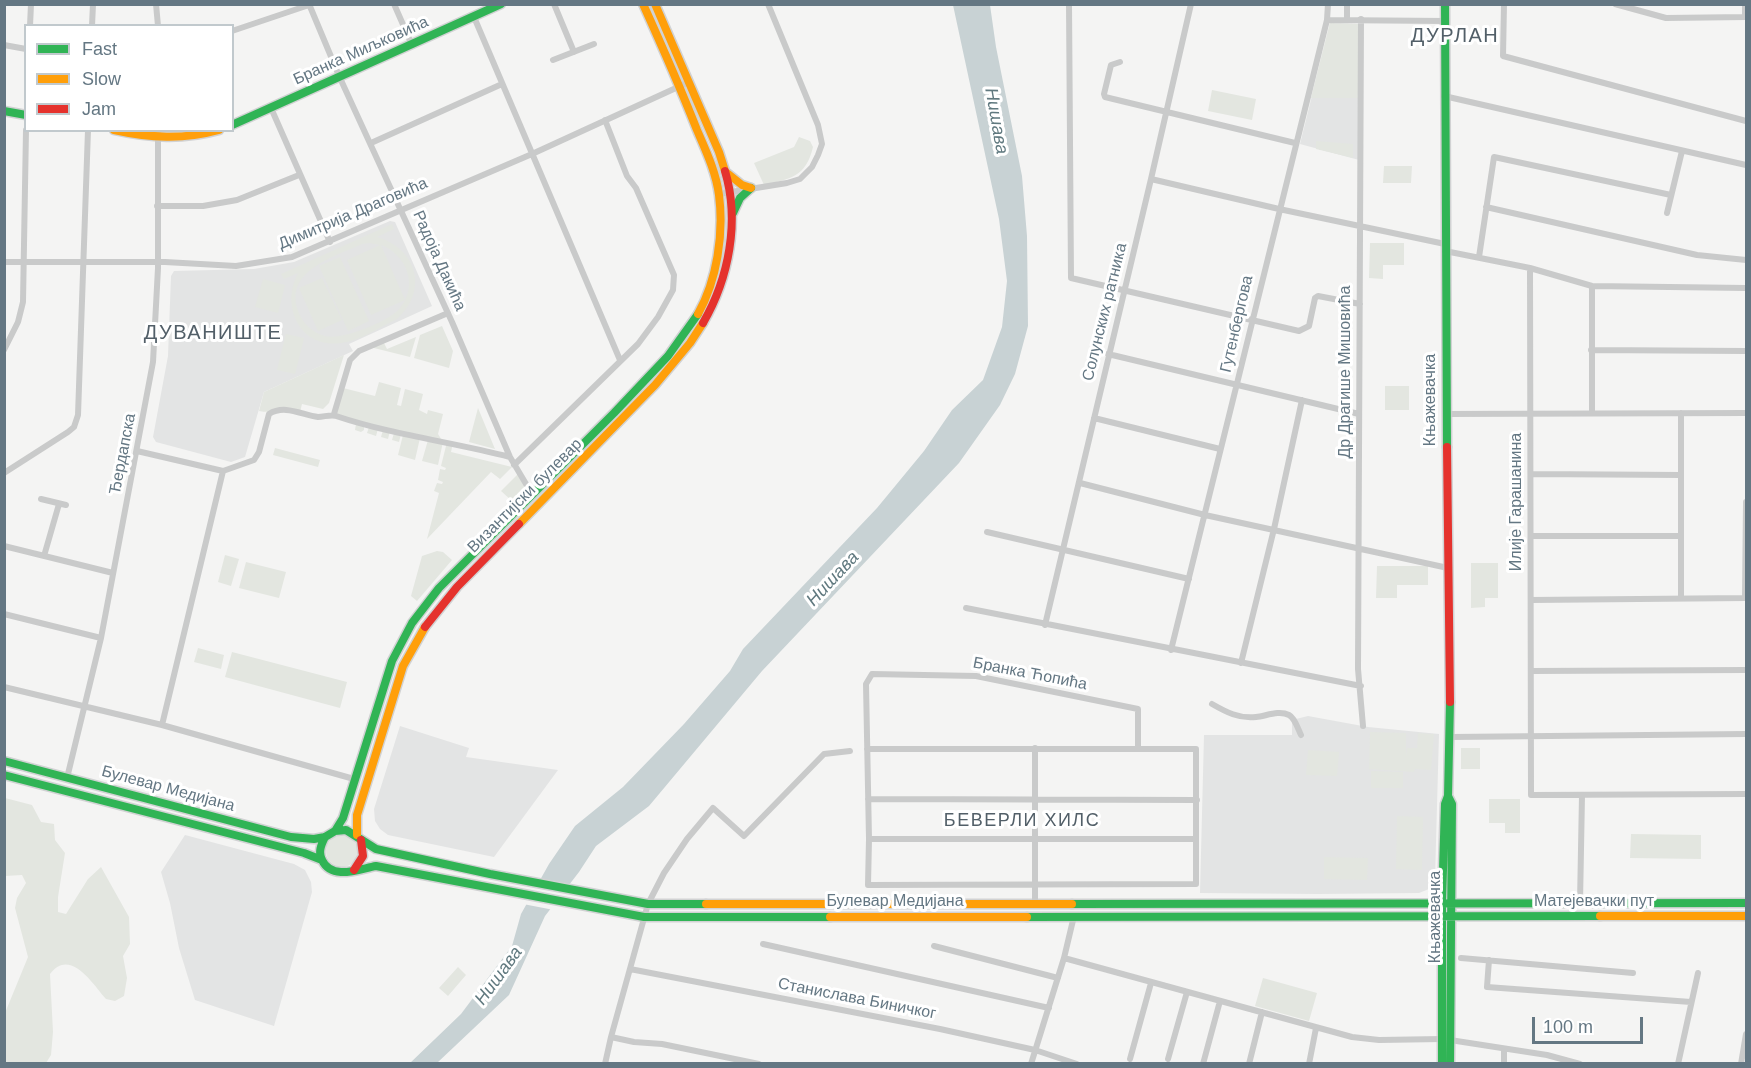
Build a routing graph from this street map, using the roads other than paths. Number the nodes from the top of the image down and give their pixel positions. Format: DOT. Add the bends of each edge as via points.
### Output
graph roads {
  1 [pos="31,4"];
  2 [pos="93,4"];
  3 [pos="156,4"];
  4 [pos="394,4"];
  5 [pos="501,4"];
  6 [pos="554,4"];
  7 [pos="643,4"];
  8 [pos="655,4"];
  9 [pos="768,4"];
  10 [pos="1069,4"];
  11 [pos="1191,4"];
  12 [pos="1328,4"];
  13 [pos="1347,4"];
  14 [pos="1445,4"];
  15 [pos="1504,4"];
  16 [pos="1615,4"];
  17 [pos="1745,4"];
  18 [pos="309,5"];
  19 [pos="474,17"];
  20 [pos="1746,17"];
  21 [pos="1347,19"];
  22 [pos="1361,19"];
  23 [pos="1327,20"];
  24 [pos="1445,21"];
  25 [pos="30,24"];
  26 [pos="92,24"];
  27 [pos="158,24"];
  28 [pos="234,30"];
  29 [pos="594,44"];
  30 [pos="4,45"];
  31 [pos="412,45"];
  32 [pos="24,49"];
  33 [pos="574,52"];
  34 [pos="553,60"];
  35 [pos="1120,62"];
  36 [pos="340,78"];
  37 [pos="689,82"];
  38 [pos="502,84"];
  39 [pos="680,87"];
  40 [pos="1444,96"];
  41 [pos="271,108"];
  42 [pos="4,111"];
  43 [pos="1167,112"];
  44 [pos="24,115"];
  45 [pos="605,120"];
  46 [pos="1746,120"];
  47 [pos="234,124"];
  48 [pos="26,132"];
  49 [pos="88,132"];
  50 [pos="136,132"];
  51 [pos="212,132"];
  52 [pos="158,134"];
  53 [pos="371,143"];
  54 [pos="1295,143"];
  55 [pos="1682,151"];
  56 [pos="532,154"];
  57 [pos="1746,165"];
  58 [pos="725,171"];
  59 [pos="299,175"];
  60 [pos="1151,179"];
  61 [pos="751,188"];
  62 [pos="730,192"];
  63 [pos="719,194"];
  64 [pos="1671,195"];
  65 [pos="157,206"];
  66 [pos="1486,207"];
  67 [pos="401,209"];
  68 [pos="1279,209"];
  69 [pos="1667,213"];
  70 [pos="732,219"];
  71 [pos="1361,227"];
  72 [pos="330,242"];
  73 [pos="1445,248"];
  74 [pos="1479,257"];
  75 [pos="1746,260"];
  76 [pos="83,261"];
  77 [pos="4,262"];
  78 [pos="158,262"];
  79 [pos="23,263"];
  80 [pos="1530,268"];
  81 [pos="1592,286"];
  82 [pos="1746,288"];
  83 [pos="1124,290"];
  84 [pos="1360,304"];
  85 [pos="448,313"];
  86 [pos="1251,320"];
  87 [pos="4,350"];
  88 [pos="1591,350"];
  89 [pos="1746,351"];
  90 [pos="1108,354"];
  91 [pos="620,360"];
  92 [pos="1237,384"];
  93 [pos="1302,400"];
  94 [pos="1746,412"];
  95 [pos="1592,413"];
  96 [pos="1681,413"];
  97 [pos="334,414"];
  98 [pos="1359,414"];
  99 [pos="1446,414"];
  100 [pos="1530,414"];
  101 [pos="1094,418"];
  102 [pos="1220,449"];
  103 [pos="137,451"];
  104 [pos="510,458"];
  105 [pos="514,465"];
  106 [pos="223,471"];
  107 [pos="4,473"];
  108 [pos="1531,474"];
  109 [pos="1681,475"];
  110 [pos="1080,483"];
  111 [pos="532,494"];
  112 [pos="41,499"];
  113 [pos="1746,502"];
  114 [pos="1205,515"];
  115 [pos="1274,530"];
  116 [pos="987,532"];
  117 [pos="1531,536"];
  118 [pos="1681,536"];
  119 [pos="1746,536"];
  120 [pos="4,546"];
  121 [pos="1063,549"];
  122 [pos="1358,549"];
  123 [pos="44,556"];
  124 [pos="1448,568"];
  125 [pos="113,573"];
  126 [pos="1189,579"];
  127 [pos="1681,598"];
  128 [pos="1746,598"];
  129 [pos="1531,600"];
  130 [pos="966,608"];
  131 [pos="4,614"];
  132 [pos="1045,625"];
  133 [pos="101,638"];
  134 [pos="1171,650"];
  135 [pos="1241,663"];
  136 [pos="1746,670"];
  137 [pos="1531,671"];
  138 [pos="1360,686"];
  139 [pos="4,687"];
  140 [pos="1212,704"];
  141 [pos="85,707"];
  142 [pos="162,725"];
  143 [pos="1363,726"];
  144 [pos="1746,734"];
  145 [pos="1301,735"];
  146 [pos="1531,735"];
  147 [pos="1450,736"];
  148 [pos="1035,748"];
  149 [pos="867,749"];
  150 [pos="1138,749"];
  151 [pos="850,751"];
  152 [pos="4,761"];
  153 [pos="4,775"];
  154 [pos="67,778"];
  155 [pos="354,779"];
  156 [pos="1746,794"];
  157 [pos="1582,795"];
  158 [pos="868,799"];
  159 [pos="1035,800"];
  160 [pos="1197,800"];
  161 [pos="335,831"];
  162 [pos="325,837"];
  163 [pos="359,838"];
  164 [pos="1196,838"];
  165 [pos="869,839"];
  166 [pos="1035,840"];
  167 [pos="322,860"];
  168 [pos="353,870"];
  169 [pos="1035,884"];
  170 [pos="868,885"];
  171 [pos="1035,903"];
  172 [pos="1446,903"];
  173 [pos="1580,903"];
  174 [pos="1746,903"];
  175 [pos="648,904"];
  176 [pos="1074,916"];
  177 [pos="1746,916"];
  178 [pos="644,917"];
  179 [pos="1446,917"];
  180 [pos="763,944"];
  181 [pos="934,946"];
  182 [pos="1064,958"];
  183 [pos="1461,958"];
  184 [pos="1489,960"];
  185 [pos="630,969"];
  186 [pos="1633,973"];
  187 [pos="1698,973"];
  188 [pos="1058,978"];
  189 [pos="1152,983"];
  190 [pos="1187,992"];
  191 [pos="1220,1001"];
  192 [pos="1691,1002"];
  193 [pos="1049,1008"];
  194 [pos="1262,1012"];
  195 [pos="1316,1028"];
  196 [pos="1746,1034"];
  197 [pos="611,1037"];
  198 [pos="1446,1039"];
  199 [pos="1504,1049"];
  200 [pos="1035,1050"];
  201 [pos="1547,1055"];
  202 [pos="1130,1059"];
  203 [pos="1168,1059"];
  204 [pos="605,1064"];
  205 [pos="759,1064"];
  206 [pos="1031,1064"];
  207 [pos="1077,1064"];
  208 [pos="1203,1064"];
  209 [pos="1249,1064"];
  210 [pos="1309,1064"];
  211 [pos="1442,1064"];
  212 [pos="1450,1064"];
  213 [pos="1504,1064"];
  214 [pos="1546,1064"];
  215 [pos="1580,1064"];
  216 [pos="1678,1064"];
  217 [pos="1741,1064"];
  1 -- 25 [label="street"];
  2 -- 26 [label="street"];
  3 -- 27 [label="street"];
  4 -- 31 [label="street"];
  5 -- 19 [label="main road, Бранка Миљковића"];
  6 -- 33 [label="street"];
  7 -- 39 [label="main road, Византијски булевар"];
  8 -- 37 [label="main road, Византијски булевар"];
  9 -- 61 [label="street" via="818,125 822,144 816,161 800,179"];
  10 -- 83 [label="street" via="1071,278"];
  11 -- 43 [label="street, Солунских ратника"];
  12 -- 23 [label="street, Гутенбергова"];
  13 -- 21 [label="street"];
  14 -- 24 [label="main road, Књажевачка"];
  15 -- 46 [label="street" via="1503,56"];
  16 -- 20 [label="street" via="1666,18"];
  17 -- 20 [label="street"];
  18 -- 28 [label="street"];
  18 -- 36 [label="street, Радоја Дакића"];
  19 -- 31 [label="main road, Бранка Миљковића"];
  19 -- 38 [label="street"];
  21 -- 22 [label="street"];
  21 -- 23 [label="street"];
  22 -- 24 [label="street"];
  22 -- 71 [label="street, Др Драгише Мишовића"];
  23 -- 54 [label="street, Гутенбергова"];
  24 -- 40 [label="main road, Књажевачка"];
  29 -- 33 [label="street"];
  30 -- 32 [label="street"];
  31 -- 36 [label="main road, Бранка Миљковића"];
  33 -- 34 [label="street"];
  35 -- 43 [label="street" via="1111,64 1105,97"];
  36 -- 41 [label="main road, Бранка Миљковића"];
  36 -- 53 [label="street, Радоја Дакића"];
  37 -- 39 [label="street, Димитрија Драговића"];
  37 -- 58 [label="main road, Византијски булевар"];
  38 -- 53 [label="street"];
  38 -- 56 [label="street"];
  39 -- 45 [label="street, Димитрија Драговића"];
  39 -- 63 [label="main road, Византијски булевар" via="709,156"];
  40 -- 55 [label="street"];
  40 -- 73 [label="main road, Књажевачка"];
  41 -- 47 [label="main road, Бранка Миљковића"];
  41 -- 59 [label="street"];
  42 -- 44 [label="main road"];
  43 -- 54 [label="street"];
  43 -- 60 [label="street, Солунских ратника"];
  45 -- 56 [label="street, Димитрија Драговића"];
  45 -- 91 [label="street" via="674,275 673,290 658,317"];
  48 -- 79 [label="street"];
  49 -- 76 [label="street"];
  50 -- 52 [label="main road"];
  51 -- 52 [label="main road" via="190,138"];
  52 -- 65 [label="street, Ђердапска"];
  53 -- 67 [label="street, Радоја Дакића"];
  54 -- 68 [label="street, Гутенбергова"];
  55 -- 57 [label="street"];
  55 -- 64 [label="street"];
  56 -- 67 [label="street, Димитрија Драговића"];
  56 -- 91 [label="street"];
  58 -- 61 [label="main road"];
  58 -- 62 [label="main road, Византијски булевар"];
  59 -- 65 [label="street" via="237,200 203,206"];
  59 -- 72 [label="street"];
  60 -- 68 [label="street"];
  60 -- 83 [label="street, Солунских ратника"];
  61 -- 62 [label="street"];
  61 -- 70 [label="main road" via="735,206"];
  62 -- 63 [label="street"];
  62 -- 70 [label="main road, Византијски булевар"];
  63 -- 111 [label="main road, Византијски булевар" via="714,275 694,321 668,356"];
  64 -- 66 [label="street" via="1494,157"];
  64 -- 69 [label="street"];
  65 -- 78 [label="street, Ђердапска"];
  66 -- 74 [label="street"];
  66 -- 75 [label="street" via="1697,255"];
  67 -- 72 [label="street, Димитрија Драговића"];
  67 -- 85 [label="street, Радоја Дакића"];
  68 -- 71 [label="street"];
  68 -- 86 [label="street, Гутенбергова"];
  70 -- 163 [label="main road, Византијски булевар" via="724,279 690,345 621,421 453,591 412,645 359,808"];
  71 -- 73 [label="street"];
  71 -- 84 [label="street, Др Драгише Мишовића"];
  72 -- 78 [label="street, Димитрија Драговића" via="292,257 236,266"];
  73 -- 74 [label="street"];
  73 -- 99 [label="main road, Књажевачка"];
  74 -- 80 [label="street"];
  76 -- 78 [label="street, Димитрија Драговића"];
  76 -- 79 [label="street, Димитрија Драговића"];
  76 -- 107 [label="street" via="77,422 68,432"];
  77 -- 79 [label="street, Димитрија Драговића"];
  78 -- 103 [label="street, Ђердапска" via="153,362"];
  79 -- 87 [label="street" via="23,302"];
  80 -- 81 [label="street"];
  80 -- 100 [label="street, Илије Гарашанина"];
  81 -- 82 [label="street"];
  81 -- 88 [label="street"];
  83 -- 86 [label="street"];
  83 -- 90 [label="street, Солунских ратника"];
  84 -- 86 [label="street" via="1318,296 1309,326 1303,331"];
  84 -- 98 [label="street, Др Драгише Мишовића"];
  85 -- 97 [label="street" via="351,358"];
  85 -- 104 [label="street, Радоја Дакића"];
  86 -- 92 [label="street, Гутенбергова"];
  88 -- 89 [label="street"];
  88 -- 95 [label="street"];
  90 -- 92 [label="street"];
  90 -- 101 [label="street, Солунских ратника"];
  91 -- 105 [label="street"];
  92 -- 93 [label="street"];
  92 -- 102 [label="street, Гутенбергова"];
  93 -- 98 [label="street"];
  93 -- 115 [label="street"];
  94 -- 96 [label="street"];
  95 -- 96 [label="street"];
  95 -- 100 [label="street"];
  96 -- 109 [label="street"];
  97 -- 104 [label="street" via="369,426"];
  97 -- 106 [label="street" via="319,417 272,411 254,460"];
  98 -- 122 [label="street, Др Драгише Мишовића"];
  99 -- 100 [label="street"];
  99 -- 124 [label="main road, Књажевачка"];
  100 -- 108 [label="street, Илије Гарашанина"];
  101 -- 102 [label="street"];
  101 -- 110 [label="street, Солунских ратника"];
  102 -- 114 [label="street, Гутенбергова"];
  103 -- 106 [label="street"];
  103 -- 125 [label="street, Ђердапска"];
  104 -- 105 [label="street, Радоја Дакића"];
  105 -- 111 [label="street, Радоја Дакића"];
  106 -- 142 [label="street"];
  108 -- 109 [label="street"];
  108 -- 117 [label="street, Илије Гарашанина"];
  109 -- 118 [label="street"];
  110 -- 114 [label="street"];
  110 -- 121 [label="street, Солунских ратника"];
  111 -- 155 [label="main road, Византијски булевар" via="439,588 408,629 392,661"];
  112 -- 123 [label="street" via="62,504"];
  113 -- 119 [label="street"];
  114 -- 115 [label="street"];
  114 -- 126 [label="street, Гутенбергова"];
  115 -- 122 [label="street"];
  115 -- 135 [label="street"];
  116 -- 121 [label="street"];
  117 -- 118 [label="street"];
  117 -- 129 [label="street, Илије Гарашанина"];
  118 -- 127 [label="street"];
  119 -- 128 [label="street"];
  120 -- 123 [label="street"];
  121 -- 126 [label="street"];
  121 -- 132 [label="street, Солунских ратника"];
  122 -- 124 [label="street"];
  122 -- 138 [label="street, Др Драгише Мишовића"];
  123 -- 125 [label="street"];
  124 -- 147 [label="main road, Књажевачка"];
  125 -- 133 [label="street, Ђердапска"];
  126 -- 134 [label="street, Гутенбергова"];
  127 -- 128 [label="street"];
  127 -- 129 [label="street"];
  129 -- 137 [label="street, Илије Гарашанина"];
  130 -- 132 [label="street"];
  131 -- 133 [label="street"];
  132 -- 134 [label="street"];
  133 -- 141 [label="street, Ђердапска"];
  134 -- 135 [label="street"];
  135 -- 138 [label="street"];
  136 -- 137 [label="street"];
  137 -- 146 [label="street, Илије Гарашанина"];
  138 -- 143 [label="street, Др Драгише Мишовића"];
  139 -- 141 [label="street"];
  140 -- 145 [label="street" via="1232,715 1287,714"];
  141 -- 142 [label="street"];
  141 -- 154 [label="street, Ђердапска"];
  142 -- 155 [label="street"];
  144 -- 146 [label="street"];
  146 -- 147 [label="street"];
  146 -- 157 [label="street, Илије Гарашанина" via="1531,795"];
  147 -- 172 [label="main road, Књажевачка" via="1448,796 1452,804"];
  148 -- 149 [label="street"];
  148 -- 150 [label="street"];
  148 -- 159 [label="street"];
  149 -- 150 [label="street, Бранка Ћопића" via="866,684 875,673 976,676 1138,709"];
  149 -- 158 [label="street, Бранка Ћопића"];
  150 -- 160 [label="street" via="1196,748"];
  151 -- 175 [label="street" via="824,754 744,836 713,808 687,839"];
  152 -- 154 [label="main road, Булевар Медијана"];
  153 -- 167 [label="main road, Булевар Медијана"];
  154 -- 162 [label="main road, Булевар Медијана" via="291,837"];
  155 -- 161 [label="main road, Византијски булевар" via="343,818"];
  156 -- 157 [label="street"];
  157 -- 173 [label="street"];
  158 -- 159 [label="street"];
  158 -- 165 [label="street, Бранка Ћопића"];
  159 -- 160 [label="street"];
  159 -- 166 [label="street"];
  160 -- 164 [label="street"];
  161 -- 162 [label="main road"];
  161 -- 163 [label="main road, Булевар Медијана" via="346,830"];
  162 -- 167 [label="main road" via="320,848"];
  163 -- 168 [label="main road" via="362,860"];
  163 -- 175 [label="main road, Булевар Медијана" via="376,849"];
  164 -- 166 [label="street"];
  164 -- 169 [label="street, Булевар Медијана" via="1196,884"];
  165 -- 166 [label="street"];
  165 -- 170 [label="street, Бранка Ћопића"];
  166 -- 169 [label="street"];
  167 -- 168 [label="main road, Булевар Медијана" via="334,872"];
  168 -- 178 [label="main road, Булевар Медијана" via="376,866"];
  169 -- 170 [label="street, Булевар Медијана"];
  169 -- 171 [label="street"];
  171 -- 172 [label="main road, Булевар Медијана"];
  171 -- 175 [label="main road, Булевар Медијана"];
  172 -- 173 [label="main road, Матејевачки пут"];
  172 -- 179 [label="main road, Књажевачка"];
  173 -- 174 [label="main road, Матејевачки пут"];
  175 -- 178 [label="street"];
  176 -- 178 [label="main road, Булевар Медијана"];
  176 -- 179 [label="main road, Булевар Медијана"];
  176 -- 182 [label="street"];
  177 -- 179 [label="main road, Матејевачки пут"];
  178 -- 185 [label="street"];
  179 -- 198 [label="main road, Књажевачка"];
  180 -- 193 [label="street"];
  181 -- 188 [label="street"];
  182 -- 188 [label="street"];
  182 -- 189 [label="street"];
  183 -- 184 [label="street"];
  184 -- 186 [label="street"];
  184 -- 192 [label="street" via="1486,987"];
  185 -- 197 [label="street"];
  185 -- 200 [label="street, Станислава Биничког"];
  187 -- 192 [label="street"];
  188 -- 193 [label="street"];
  189 -- 190 [label="street"];
  189 -- 202 [label="street"];
  190 -- 191 [label="street"];
  190 -- 203 [label="street"];
  191 -- 194 [label="street"];
  191 -- 208 [label="street"];
  192 -- 216 [label="street"];
  193 -- 200 [label="street"];
  194 -- 195 [label="street"];
  194 -- 209 [label="street"];
  195 -- 198 [label="street" via="1379,1040"];
  195 -- 210 [label="street"];
  196 -- 217 [label="street"];
  197 -- 204 [label="street"];
  197 -- 205 [label="street"];
  198 -- 199 [label="street"];
  198 -- 211 [label="main road"];
  198 -- 212 [label="main road"];
  199 -- 201 [label="street"];
  199 -- 213 [label="street"];
  200 -- 206 [label="street"];
  200 -- 207 [label="street, Станислава Биничког"];
  201 -- 214 [label="street"];
  201 -- 215 [label="street"];
}
